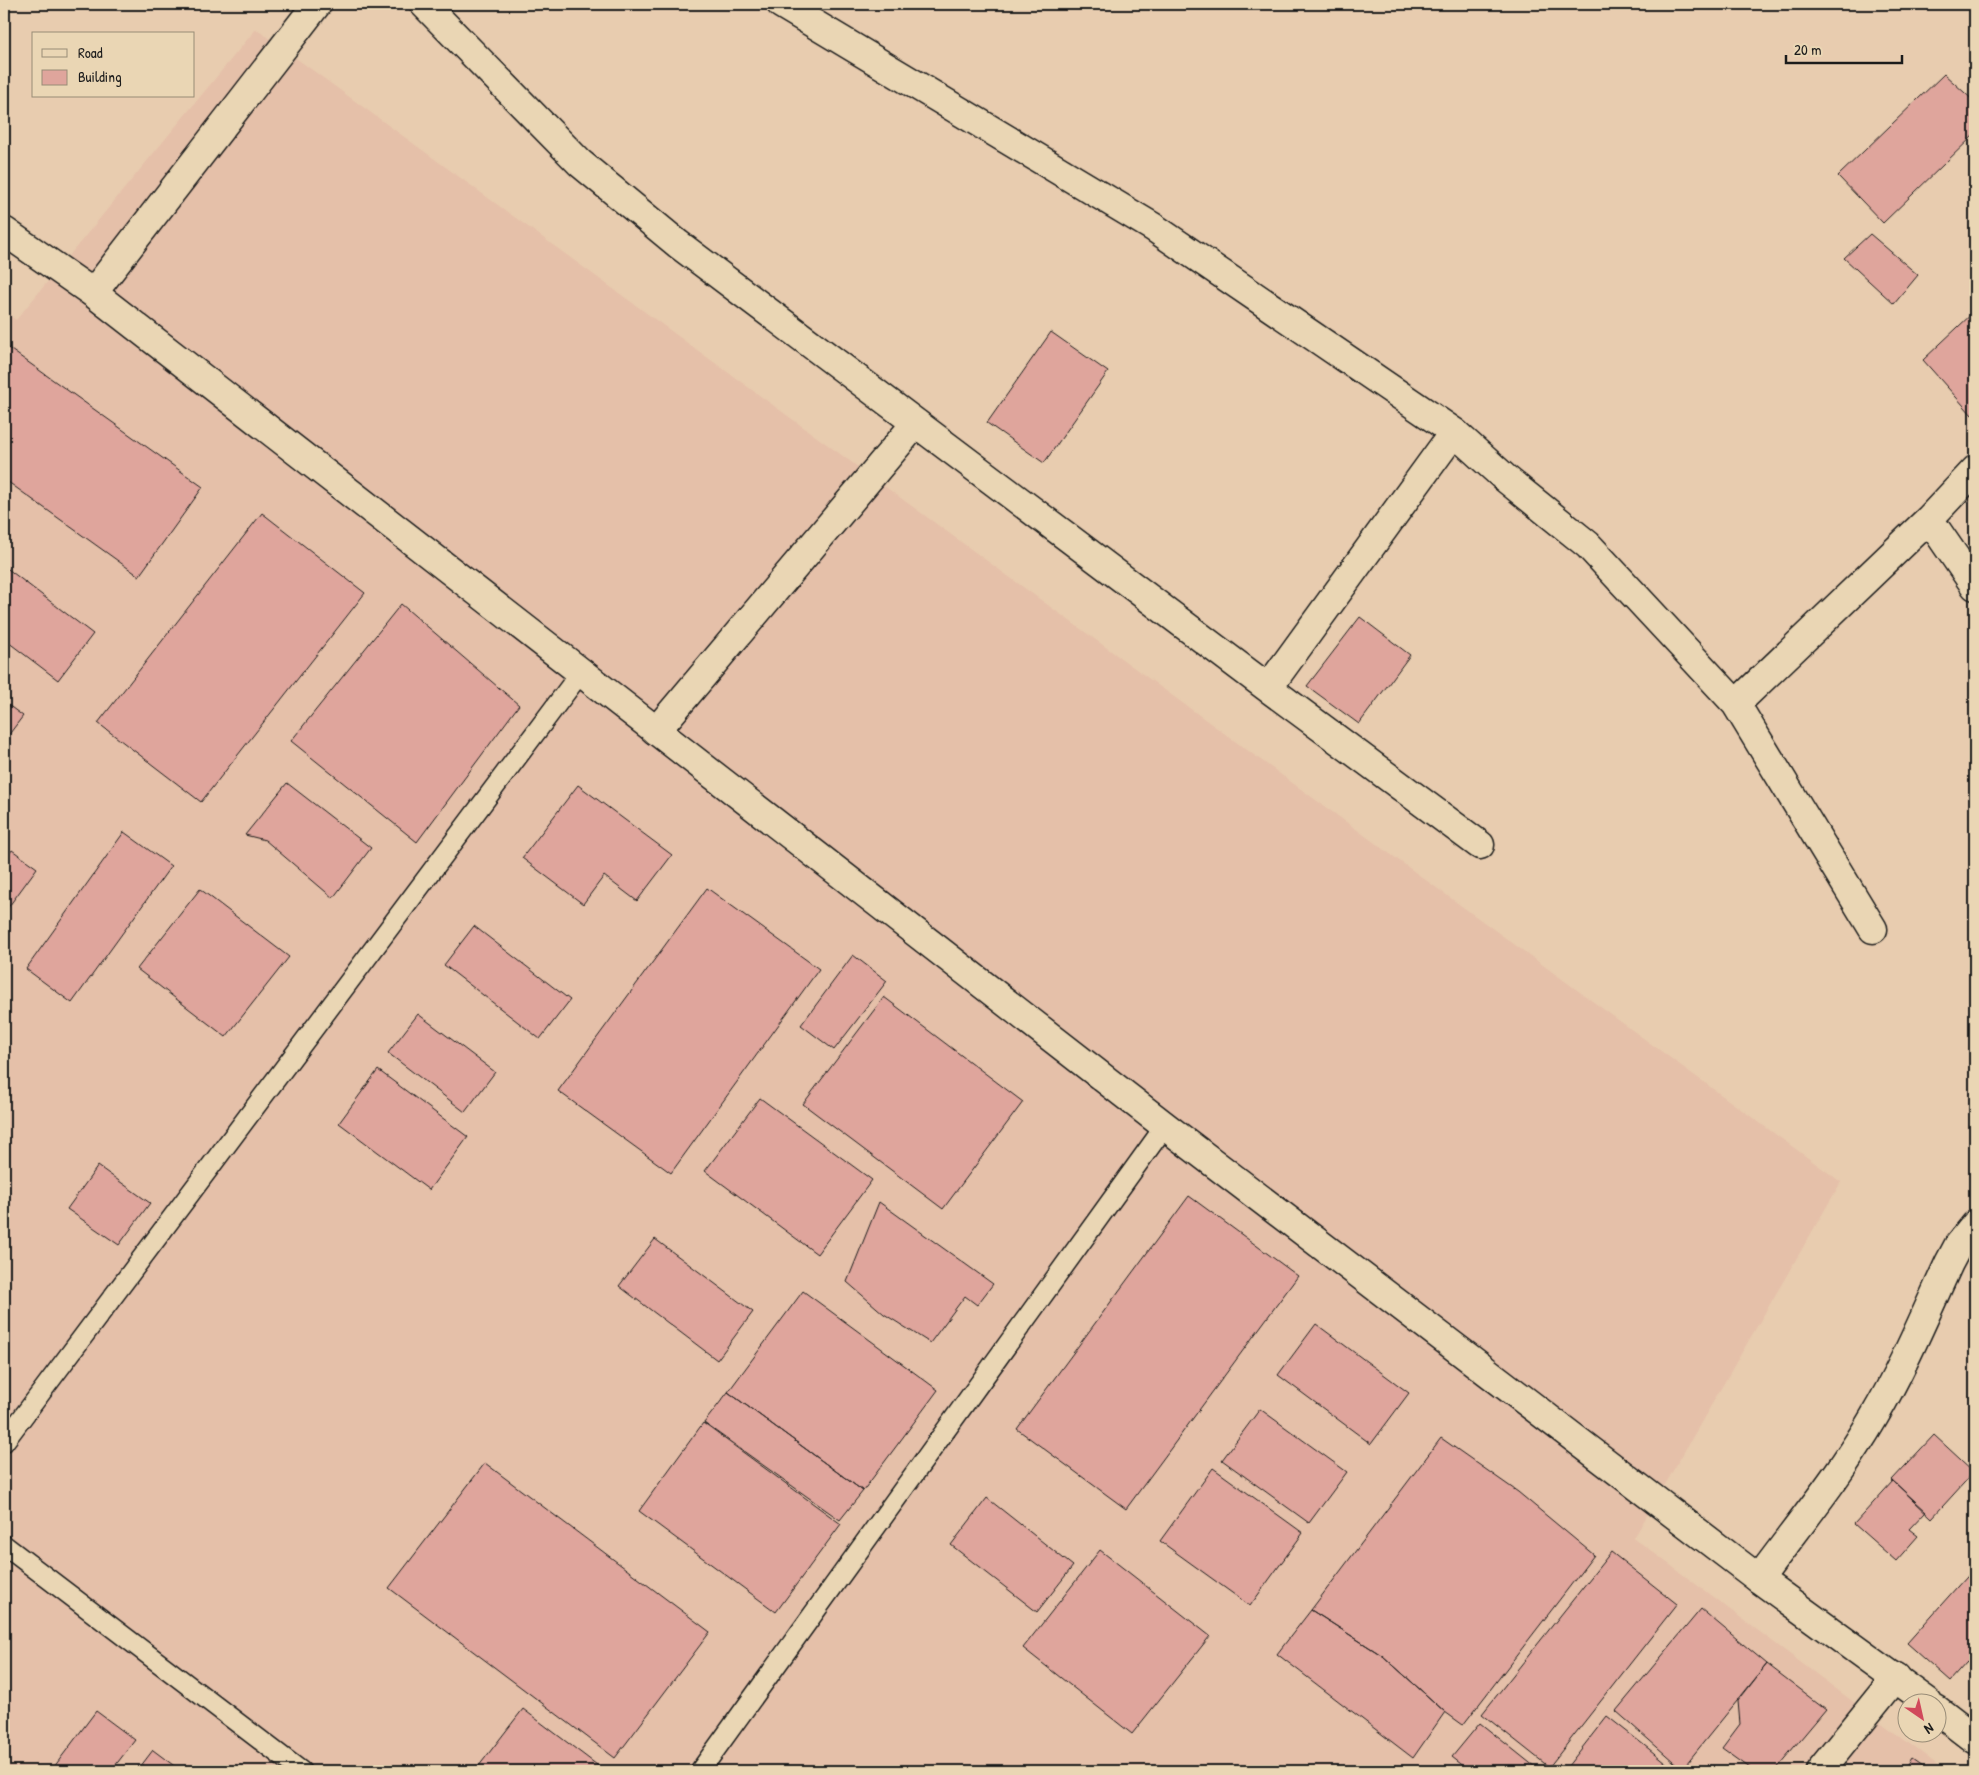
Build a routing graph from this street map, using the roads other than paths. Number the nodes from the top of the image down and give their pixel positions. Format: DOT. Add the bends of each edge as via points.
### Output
graph roads {
  1 [pos="317,4"];
  2 [pos="424,4"];
  3 [pos="781,4"];
  4 [pos="4,231"];
  5 [pos="93,294"];
  6 [pos="916,423"];
  7 [pos="1454,432"];
  8 [pos="1975,470"];
  9 [pos="1929,519"];
  10 [pos="1975,586"];
  11 [pos="581,672"];
  12 [pos="1268,688"];
  13 [pos="1736,704"];
  14 [pos="656,731"];
  15 [pos="1480,844"];
  16 [pos="1873,929"];
  17 [pos="1165,1126"];
  18 [pos="1975,1225"];
  19 [pos="4,1442"];
  20 [pos="4,1546"];
  21 [pos="1759,1579"];
  22 [pos="1896,1677"];
  23 [pos="1915,1692"];
  24 [pos="1946,1717"];
  25 [pos="1975,1739"];
  26 [pos="301,1771"];
  27 [pos="700,1771"];
  28 [pos="1820,1771"];
  1 -- 5 [label="street"];
  2 -- 6 [label="street" via="580,163 678,244"];
  3 -- 7 [label="street" via="1153,227"];
  4 -- 5 [label="street"];
  5 -- 11 [label="street"];
  6 -- 12 [label="street"];
  6 -- 14 [label="street"];
  7 -- 12 [label="street"];
  7 -- 13 [label="street" via="1588,546"];
  8 -- 9 [label="street"];
  9 -- 10 [label="street"];
  9 -- 13 [label="street"];
  11 -- 14 [label="street"];
  11 -- 19 [label="lane"];
  12 -- 15 [label="street"];
  13 -- 16 [label="street"];
  14 -- 17 [label="street"];
  17 -- 21 [label="street"];
  17 -- 27 [label="lane"];
  18 -- 21 [label="street" via="1958,1246 1874,1417 1850,1456"];
  20 -- 26 [label="lane"];
  21 -- 22 [label="street"];
  22 -- 23 [label="street"];
  22 -- 28 [label="street"];
  24 -- 25 [label="street"];
}
